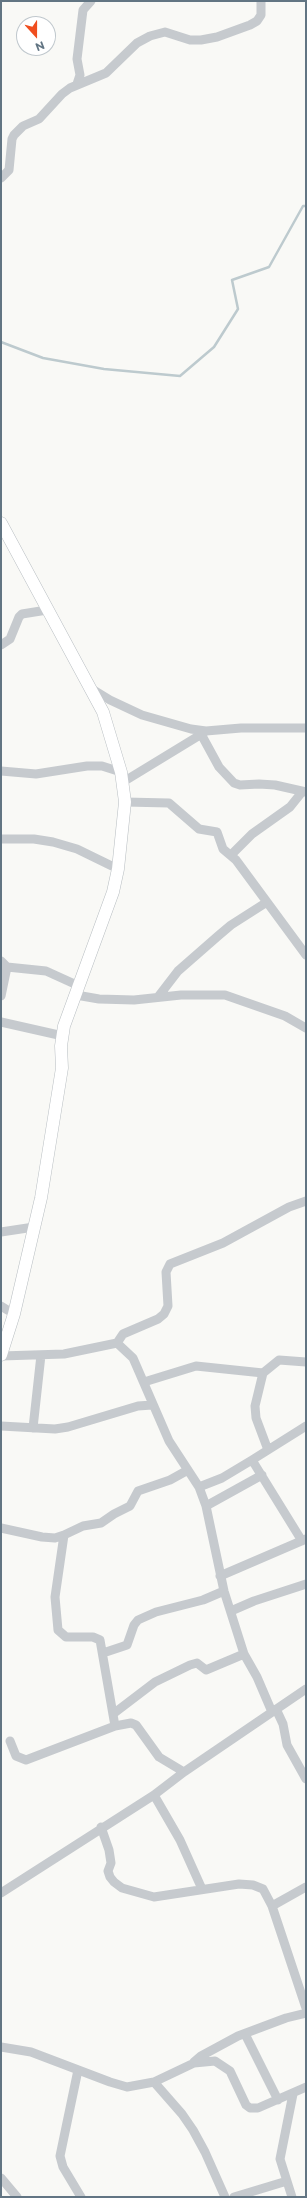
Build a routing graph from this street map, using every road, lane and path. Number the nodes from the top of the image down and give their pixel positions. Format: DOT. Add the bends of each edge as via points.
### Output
graph roads {
  1 [pos="91,1"];
  2 [pos="261,1"];
  3 [pos="77,84"];
  4 [pos="1,178"];
  5 [pos="1,523"];
  6 [pos="47,610"];
  7 [pos="1,645"];
  8 [pos="92,690"];
  9 [pos="306,728"];
  10 [pos="204,732"];
  11 [pos="1,771"];
  12 [pos="122,777"];
  13 [pos="304,792"];
  14 [pos="125,802"];
  15 [pos="1,839"];
  16 [pos="231,855"];
  17 [pos="118,869"];
  18 [pos="267,902"];
  19 [pos="306,955"];
  20 [pos="4,964"];
  21 [pos="78,990"];
  22 [pos="1,996"];
  23 [pos="158,997"];
  24 [pos="1,1022"];
  25 [pos="306,1028"];
  26 [pos="63,1036"];
  27 [pos="305,1199"];
  28 [pos="34,1227"];
  29 [pos="1,1232"];
  30 [pos="1,1306"];
  31 [pos="14,1314"];
  32 [pos="117,1343"];
  33 [pos="1,1355"];
  34 [pos="41,1355"];
  35 [pos="306,1362"];
  36 [pos="263,1373"];
  37 [pos="144,1382"];
  38 [pos="152,1404"];
  39 [pos="1,1426"];
  40 [pos="306,1426"];
  41 [pos="33,1428"];
  42 [pos="268,1450"];
  43 [pos="252,1460"];
  44 [pos="188,1470"];
  45 [pos="262,1475"];
  46 [pos="199,1487"];
  47 [pos="206,1506"];
  48 [pos="1,1528"];
  49 [pos="64,1535"];
  50 [pos="304,1540"];
  51 [pos="220,1576"];
  52 [pos="306,1584"];
  53 [pos="224,1591"];
  54 [pos="231,1611"];
  55 [pos="103,1653"];
  56 [pos="244,1654"];
  57 [pos="306,1689"];
  58 [pos="274,1710"];
  59 [pos="113,1714"];
  60 [pos="115,1726"];
  61 [pos="10,1741"];
  62 [pos="302,1765"];
  63 [pos="184,1772"];
  64 [pos="306,1779"];
  65 [pos="154,1795"];
  66 [pos="101,1827"];
  67 [pos="306,1887"];
  68 [pos="202,1889"];
  69 [pos="1,1893"];
  70 [pos="272,1906"];
  71 [pos="306,2008"];
  72 [pos="306,2013"];
  73 [pos="245,2034"];
  74 [pos="1,2047"];
  75 [pos="194,2062"];
  76 [pos="78,2070"];
  77 [pos="154,2082"];
  78 [pos="306,2087"];
  79 [pos="293,2094"];
  80 [pos="278,2100"];
  81 [pos="1,2178"];
  82 [pos="287,2180"];
  83 [pos="17,2197"];
  84 [pos="81,2197"];
  85 [pos="225,2197"];
  86 [pos="234,2197"];
  87 [pos="292,2197"];
  1 -- 3 [label="street" via="83,10 77,59 80,75"];
  2 -- 3 [label="street" via="261,15 250,25 201,40 190,40 171,33 157,34 137,44 102,75"];
  3 -- 4 [label="street" via="62,94 39,119 23,126 14,135 10,170"];
  5 -- 6 [label="street"];
  6 -- 7 [label="street" via="31,611 18,617 10,639"];
  6 -- 8 [label="street"];
  8 -- 10 [label="street" via="142,715"];
  8 -- 12 [label="street" via="103,712"];
  9 -- 10 [label="street" via="241,728"];
  10 -- 12 [label="street"];
  10 -- 13 [label="street" via="219,768 234,783 275,785"];
  11 -- 12 [label="street" via="36,774 102,766"];
  12 -- 14 [label="street"];
  13 -- 16 [label="street" via="290,807 252,834"];
  14 -- 16 [label="street" via="169,803 199,829 218,832 223,849"];
  14 -- 17 [label="street"];
  15 -- 17 [label="street" via="53,842 77,849"];
  16 -- 18 [label="street"];
  17 -- 21 [label="street" via="108,909"];
  18 -- 19 [label="street"];
  18 -- 23 [label="street" via="218,936 178,971"];
  20 -- 21 [label="street" via="46,971"];
  20 -- 22 [label="street"];
  21 -- 23 [label="street" via="99,999 134,1000"];
  21 -- 26 [label="street" via="64,1026"];
  23 -- 25 [label="street" via="225,995 285,1016"];
  24 -- 26 [label="street"];
  26 -- 28 [label="street" via="62,1068 54,1127"];
  27 -- 32 [label="street" via="223,1243 170,1264 166,1272 168,1306 164,1314 123,1334"];
  28 -- 29 [label="street"];
  28 -- 31 [label="street"];
  30 -- 31 [label="street"];
  31 -- 33 [label="street"];
  32 -- 34 [label="street" via="64,1354"];
  32 -- 37 [label="street" via="133,1358"];
  33 -- 34 [label="street"];
  34 -- 41 [label="street"];
  35 -- 36 [label="street" via="279,1360"];
  36 -- 37 [label="street" via="196,1366"];
  36 -- 42 [label="street" via="255,1406 256,1418"];
  37 -- 38 [label="street"];
  38 -- 41 [label="street" via="121,1410 77,1426"];
  38 -- 44 [label="street" via="172,1445"];
  39 -- 41 [label="street"];
  40 -- 42 [label="street"];
  42 -- 43 [label="street"];
  43 -- 45 [label="street"];
  43 -- 46 [label="street" via="222,1478"];
  44 -- 46 [label="street"];
  44 -- 49 [label="street" via="170,1480 138,1491 130,1506 101,1523 82,1526"];
  45 -- 47 [label="street"];
  45 -- 50 [label="street"];
  46 -- 47 [label="street"];
  47 -- 51 [label="street"];
  48 -- 49 [label="street" via="42,1537 55,1538"];
  49 -- 55 [label="street" via="54,1596 58,1630 66,1637 97,1637"];
  50 -- 51 [label="street"];
  51 -- 53 [label="street"];
  52 -- 54 [label="street" via="254,1600"];
  53 -- 54 [label="street"];
  53 -- 55 [label="street" via="138,1620 127,1645"];
  54 -- 56 [label="street"];
  55 -- 59 [label="street"];
  56 -- 58 [label="street"];
  56 -- 59 [label="street" via="206,1670 197,1663 190,1665 155,1682"];
  57 -- 58 [label="street"];
  58 -- 62 [label="street" via="283,1724 287,1745"];
  58 -- 63 [label="street"];
  59 -- 60 [label="street"];
  60 -- 61 [label="street" via="26,1760 16,1756"];
  60 -- 63 [label="street" via="134,1724 159,1757"];
  62 -- 64 [label="street"];
  63 -- 65 [label="street"];
  65 -- 66 [label="street"];
  65 -- 68 [label="street" via="180,1840"];
  66 -- 68 [label="street" via="109,1850 110,1877 122,1888 154,1897"];
  66 -- 69 [label="street"];
  67 -- 70 [label="street"];
  68 -- 70 [label="street" via="239,1884 253,1885 263,1889"];
  70 -- 71 [label="street"];
  72 -- 73 [label="street"];
  73 -- 75 [label="street"];
  73 -- 80 [label="street"];
  74 -- 76 [label="street" via="31,2052"];
  75 -- 77 [label="street"];
  75 -- 80 [label="street" via="215,2061 230,2071 246,2105 250,2108 258,2108"];
  76 -- 77 [label="street" via="128,2087"];
  76 -- 84 [label="street" via="60,2156 63,2167"];
  77 -- 85 [label="street" via="193,2130"];
  78 -- 79 [label="street"];
  79 -- 80 [label="street"];
  79 -- 82 [label="street" via="280,2150 280,2160"];
  81 -- 83 [label="street"];
  82 -- 86 [label="street"];
  82 -- 87 [label="street"];
}
